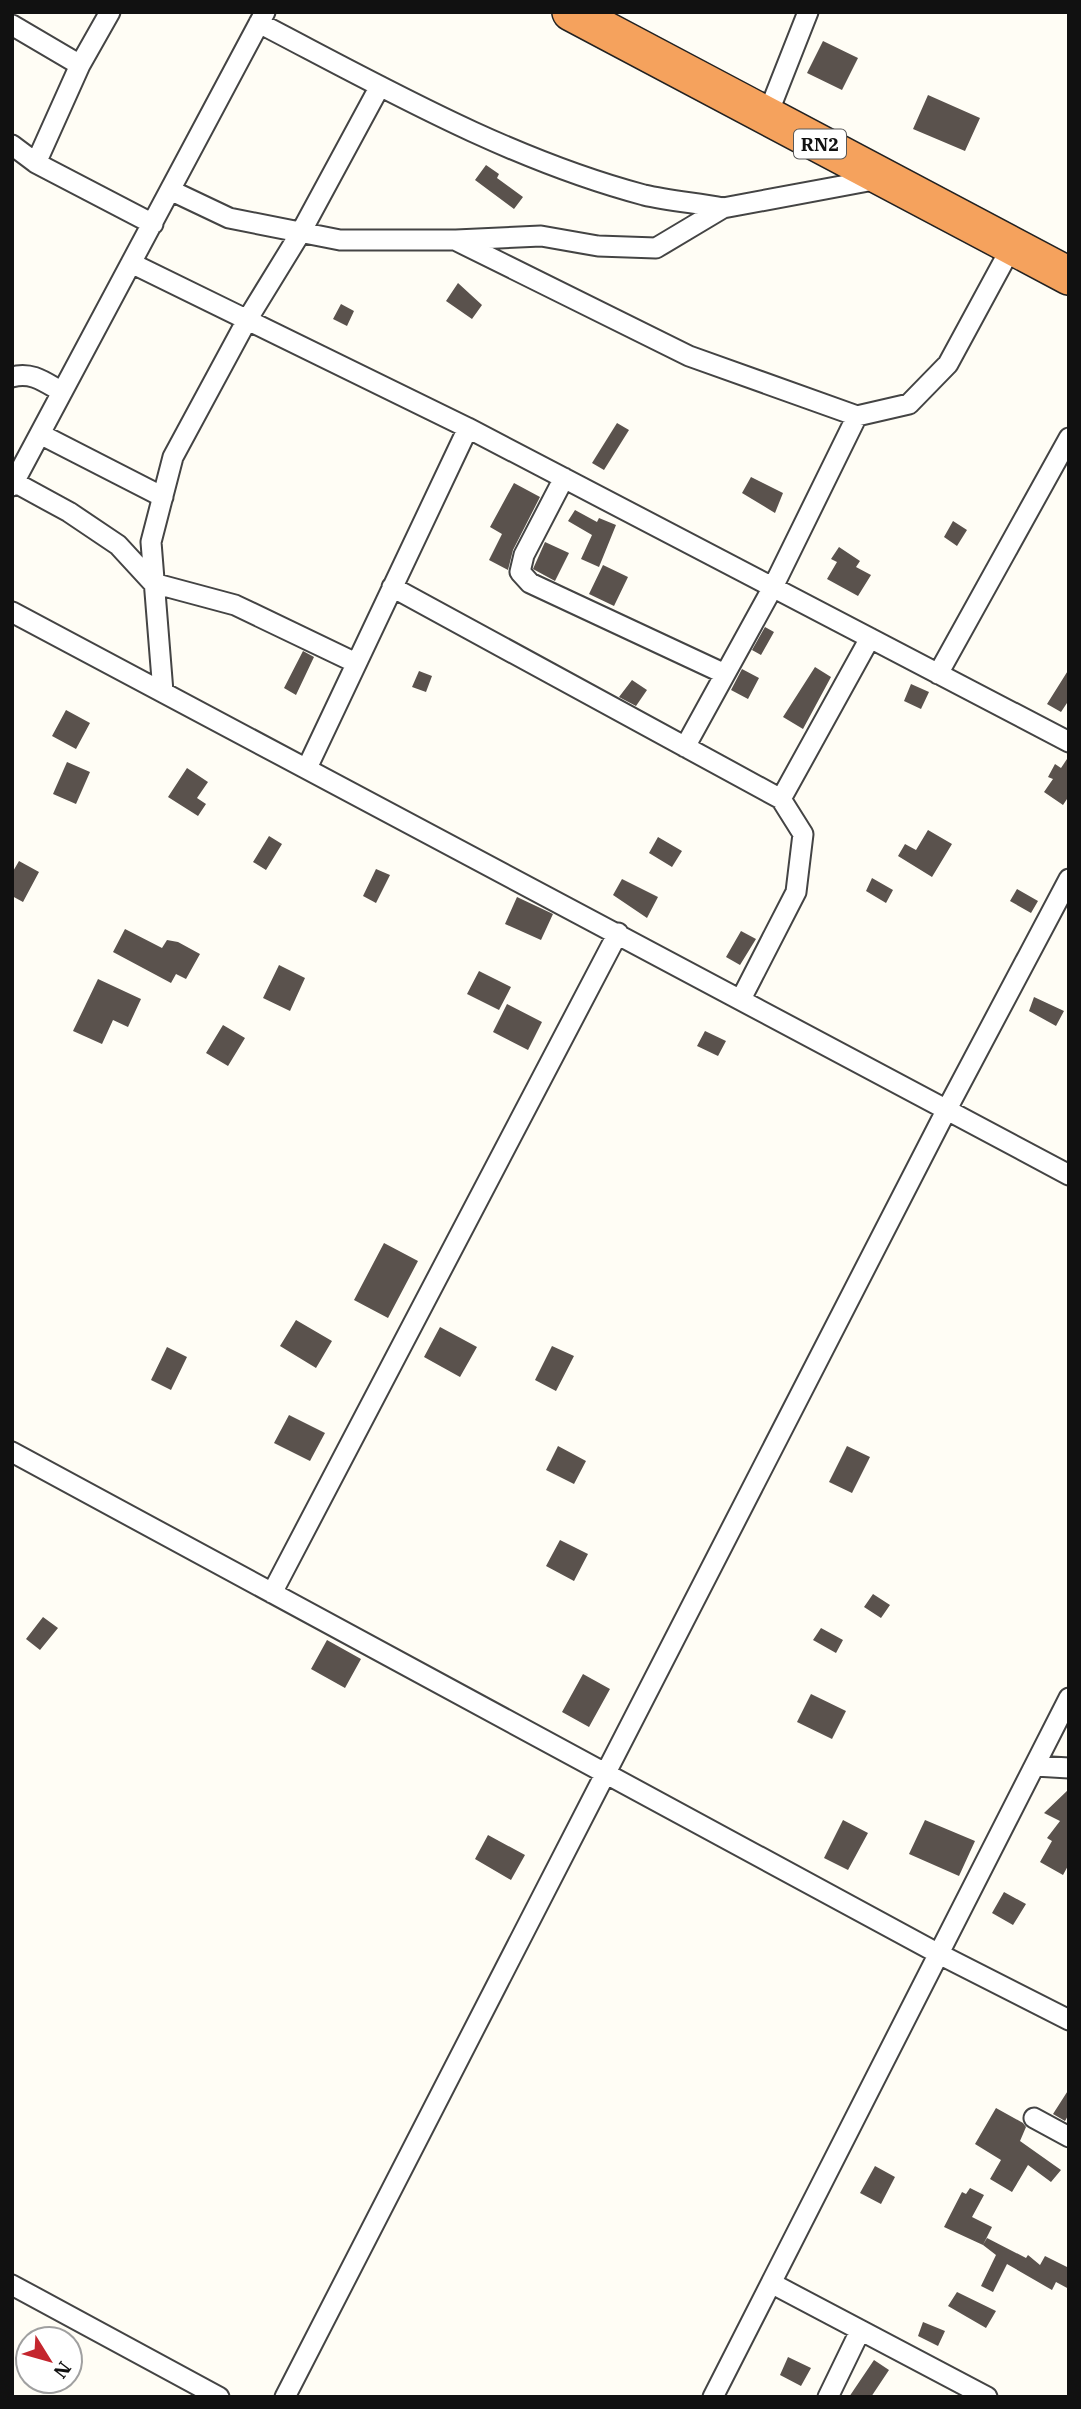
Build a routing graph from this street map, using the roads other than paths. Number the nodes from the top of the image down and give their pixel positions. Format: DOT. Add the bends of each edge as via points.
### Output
graph roads {
  1 [pos="110,12"];
  2 [pos="808,12"];
  3 [pos="587,16"];
  4 [pos="262,18"];
  5 [pos="12,25"];
  6 [pos="80,65"];
  7 [pos="380,86"];
  8 [pos="767,116"];
  9 [pos="12,145"];
  10 [pos="36,163"];
  11 [pos="884,178"];
  12 [pos="170,190"];
  13 [pos="723,208"];
  14 [pos="153,223"];
  15 [pos="301,232"];
  16 [pos="456,240"];
  17 [pos="1012,246"];
  18 [pos="131,263"];
  19 [pos="1069,276"];
  20 [pos="247,320"];
  21 [pos="12,377"];
  22 [pos="62,392"];
  23 [pos="858,416"];
  24 [pos="468,428"];
  25 [pos="40,434"];
  26 [pos="1069,438"];
  27 [pos="564,478"];
  28 [pos="13,484"];
  29 [pos="163,497"];
  30 [pos="153,583"];
  31 [pos="392,587"];
  32 [pos="773,587"];
  33 [pos="12,612"];
  34 [pos="870,638"];
  35 [pos="356,663"];
  36 [pos="725,674"];
  37 [pos="938,674"];
  38 [pos="163,692"];
  39 [pos="1069,742"];
  40 [pos="685,747"];
  41 [pos="307,768"];
  42 [pos="782,799"];
  43 [pos="1069,879"];
  44 [pos="618,933"];
  45 [pos="741,999"];
  46 [pos="947,1109"];
  47 [pos="1069,1175"];
  48 [pos="12,1452"];
  49 [pos="272,1593"];
  50 [pos="1069,1698"];
  51 [pos="1035,1766"];
  52 [pos="1069,1768"];
  53 [pos="605,1774"];
  54 [pos="939,1954"];
  55 [pos="1069,2020"];
  56 [pos="1034,2118"];
  57 [pos="1069,2137"];
  58 [pos="12,2284"];
  59 [pos="773,2284"];
  60 [pos="860,2331"];
  61 [pos="219,2397"];
  62 [pos="285,2397"];
  63 [pos="713,2397"];
  64 [pos="828,2397"];
  65 [pos="987,2397"];
  1 -- 6 [label="street"];
  2 -- 8 [label="street"];
  3 -- 8 [label="highway, RN2"];
  4 -- 7 [label="street"];
  4 -- 12 [label="street"];
  5 -- 6 [label="street"];
  6 -- 10 [label="street"];
  7 -- 13 [label="street" via="535,158 645,195"];
  7 -- 15 [label="street"];
  8 -- 11 [label="highway, RN2"];
  9 -- 10 [label="street"];
  10 -- 14 [label="street"];
  11 -- 13 [label="street"];
  11 -- 17 [label="highway, RN2"];
  12 -- 14 [label="street"];
  12 -- 15 [label="street" via="229,218"];
  13 -- 16 [label="street" via="656,248 598,246 541,236"];
  14 -- 18 [label="street"];
  15 -- 16 [label="street" via="340,240"];
  15 -- 20 [label="street"];
  16 -- 23 [label="street" via="689,356"];
  17 -- 19 [label="highway, RN2"];
  17 -- 23 [label="street" via="948,364 909,404"];
  18 -- 20 [label="street"];
  18 -- 22 [label="street"];
  20 -- 24 [label="street"];
  20 -- 29 [label="street" via="173,457"];
  21 -- 22 [label="street" via="37,377"];
  22 -- 25 [label="street"];
  23 -- 32 [label="street"];
  24 -- 27 [label="street"];
  24 -- 31 [label="street"];
  25 -- 28 [label="street"];
  25 -- 29 [label="street"];
  26 -- 37 [label="street"];
  27 -- 32 [label="street"];
  27 -- 36 [label="street" via="524,555 520,572 530,583"];
  28 -- 30 [label="street" via="69,512 117,545"];
  29 -- 30 [label="street" via="151,542"];
  30 -- 35 [label="street" via="235,605"];
  30 -- 38 [label="street"];
  31 -- 35 [label="street"];
  31 -- 40 [label="street"];
  32 -- 34 [label="street"];
  32 -- 36 [label="street"];
  33 -- 38 [label="street"];
  34 -- 37 [label="street"];
  34 -- 42 [label="street"];
  35 -- 41 [label="street"];
  36 -- 40 [label="street"];
  37 -- 39 [label="street"];
  38 -- 41 [label="street"];
  40 -- 42 [label="street"];
  41 -- 44 [label="street"];
  42 -- 45 [label="street" via="803,834 796,892"];
  43 -- 46 [label="street"];
  44 -- 45 [label="street"];
  44 -- 49 [label="street"];
  45 -- 46 [label="street"];
  46 -- 47 [label="street"];
  46 -- 53 [label="street"];
  48 -- 49 [label="street"];
  49 -- 53 [label="street"];
  50 -- 51 [label="street"];
  51 -- 52 [label="street"];
  51 -- 54 [label="street"];
  53 -- 54 [label="street"];
  53 -- 62 [label="street"];
  54 -- 55 [label="street"];
  54 -- 59 [label="street"];
  56 -- 57 [label="street"];
  58 -- 61 [label="street"];
  59 -- 60 [label="street"];
  59 -- 63 [label="street"];
  60 -- 64 [label="street"];
  60 -- 65 [label="street"];
}
